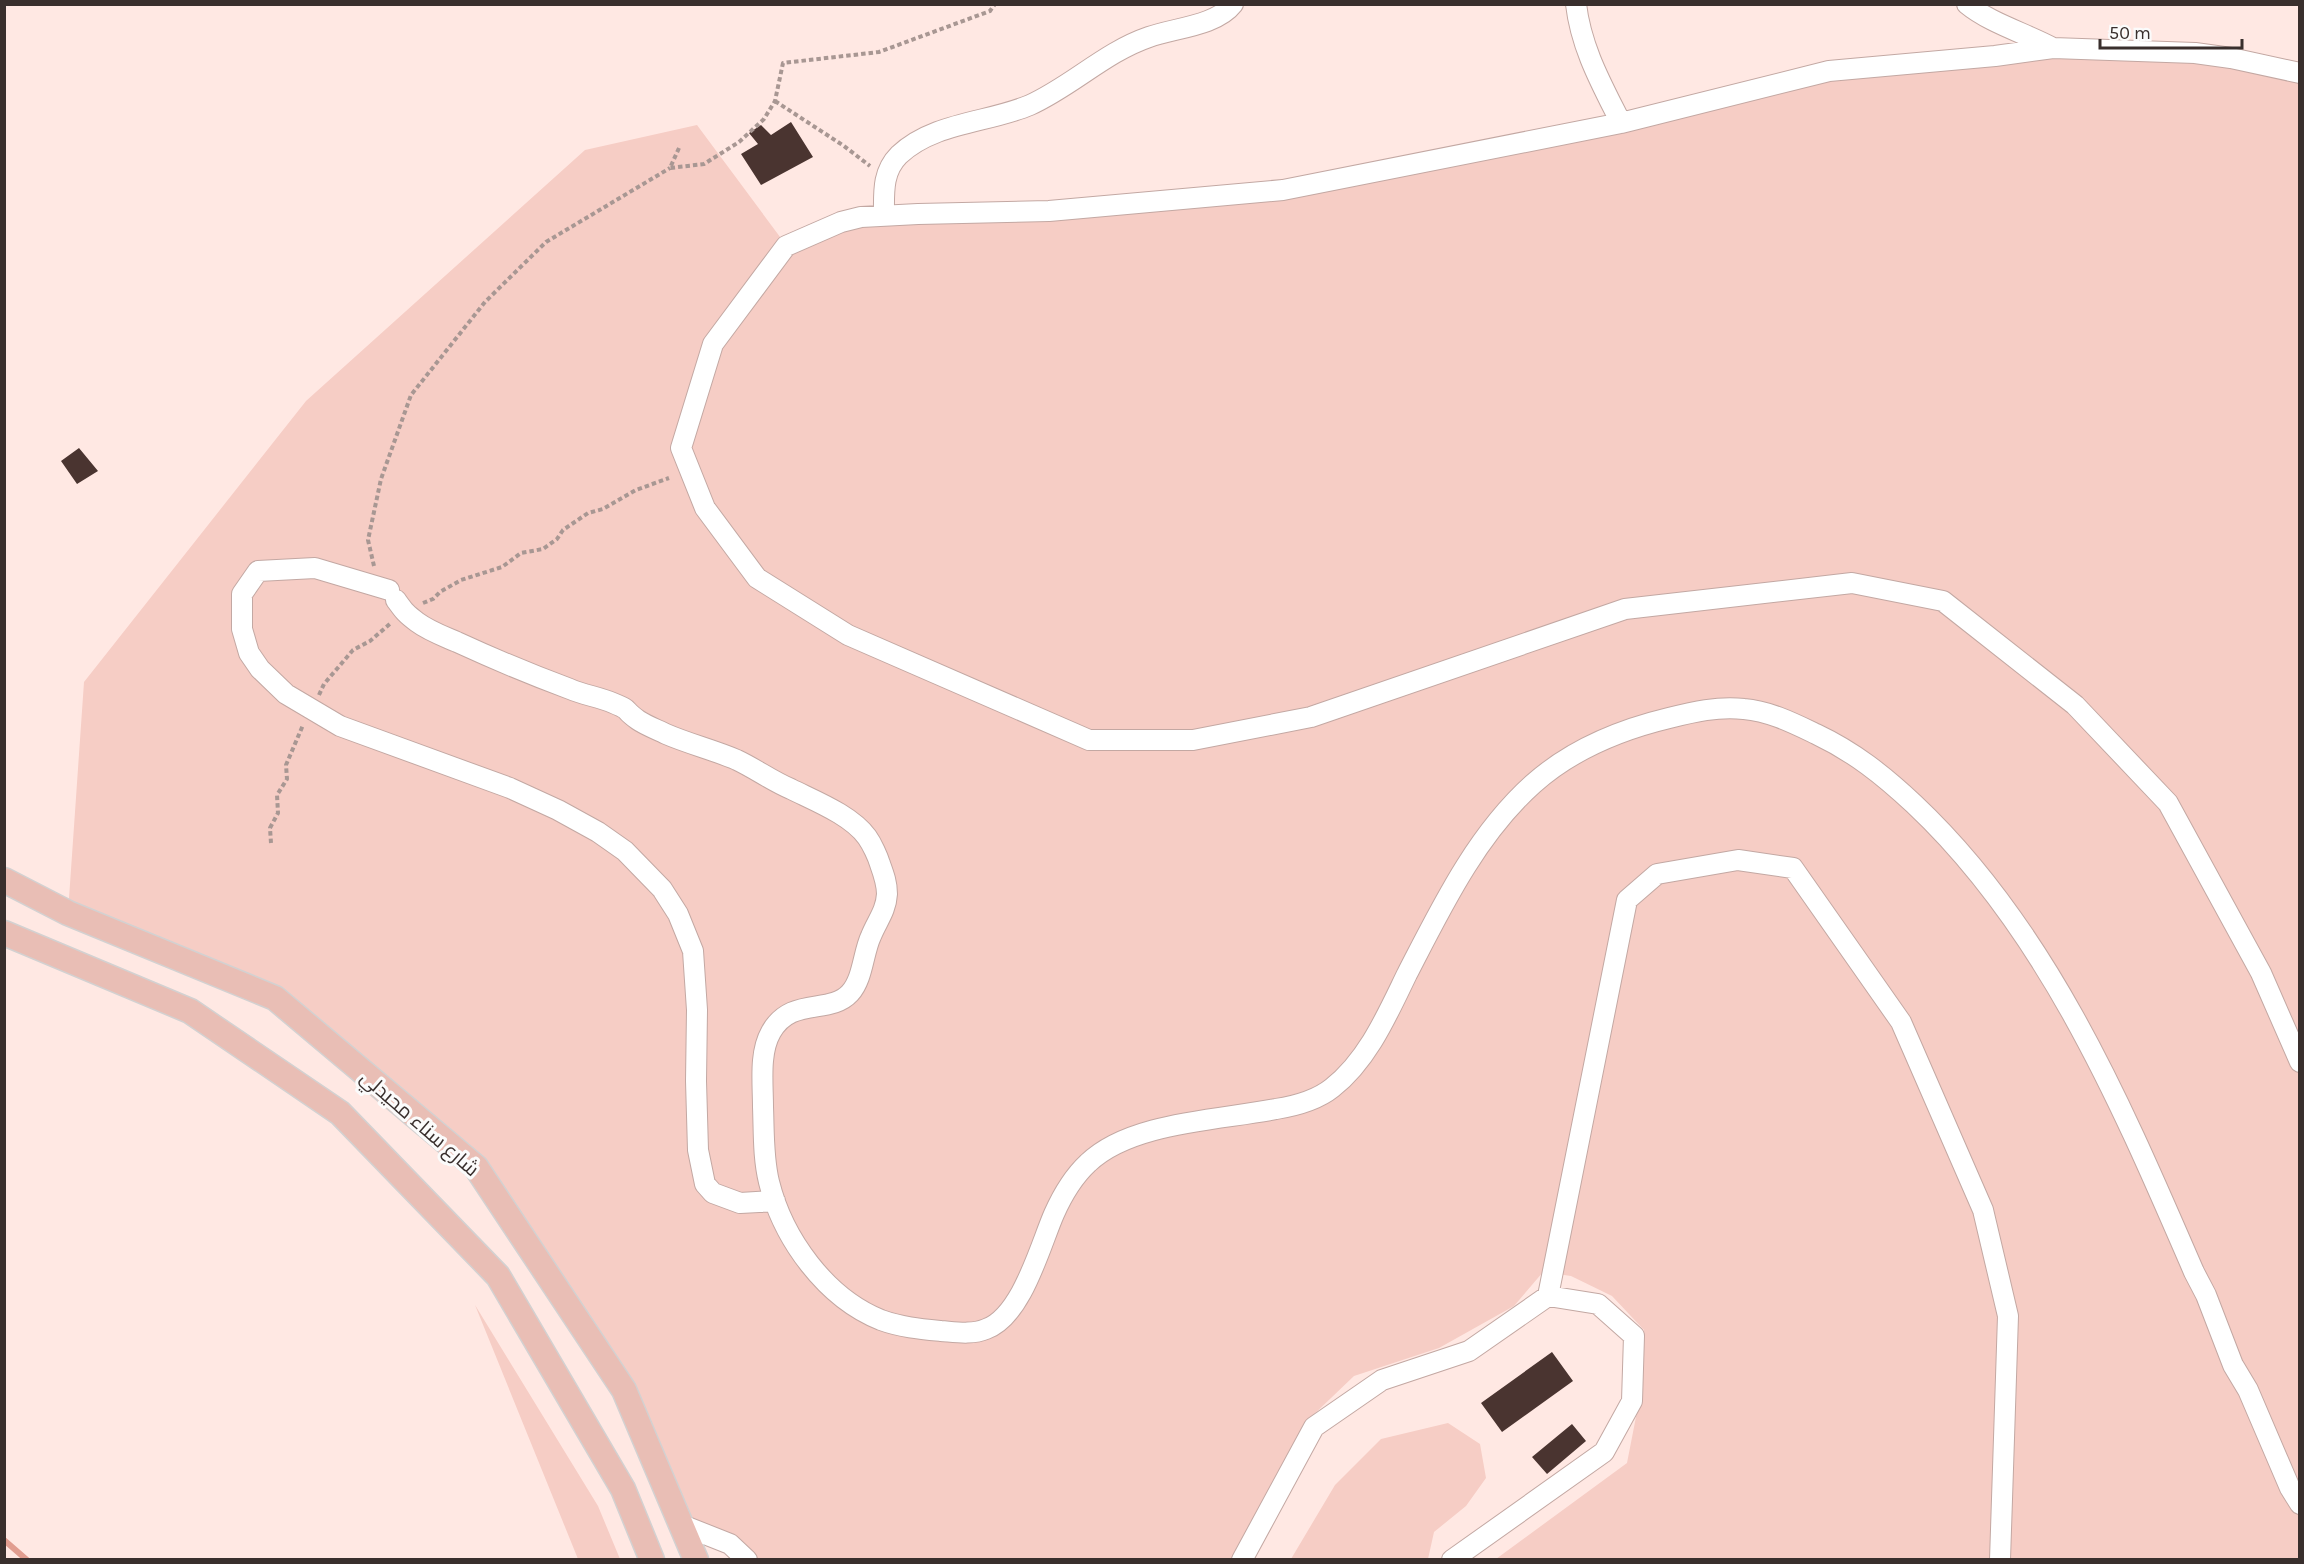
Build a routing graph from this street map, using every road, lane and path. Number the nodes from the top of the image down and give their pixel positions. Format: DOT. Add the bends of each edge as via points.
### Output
graph roads {
  1 [pos="995,4"];
  2 [pos="1233,4"];
  3 [pos="1576,4"];
  4 [pos="1967,4"];
  5 [pos="2053,48"];
  6 [pos="2300,73"];
  7 [pos="775,101"];
  8 [pos="1621,123"];
  9 [pos="679,148"];
  10 [pos="670,168"];
  11 [pos="885,177"];
  12 [pos="884,215"];
  13 [pos="669,478"];
  14 [pos="397,602"];
  15 [pos="310,710"];
  16 [pos="270,843"];
  17 [pos="4,880"];
  18 [pos="4,933"];
  19 [pos="2300,1062"];
  20 [pos="775,1201"];
  21 [pos="1548,1296"];
  22 [pos="2300,1504"];
  23 [pos="682,1525"];
  24 [pos="652,1560"];
  25 [pos="696,1560"];
  26 [pos="747,1560"];
  27 [pos="1242,1560"];
  28 [pos="1452,1560"];
  29 [pos="2000,1560"];
  1 -- 7 [label="path" via="990,11 879,52 783,63"];
  2 -- 11 [label="street" via="1225,13 1196,25 1128,45 1029,105 930,136 900,155"];
  3 -- 8 [label="street" via="1596,75"];
  4 -- 5 [label="street" via="1980,15"];
  5 -- 6 [label="street" via="2195,53"];
  5 -- 8 [label="street" via="1829,71"];
  7 -- 10 [label="path" via="764,119 739,142 704,164"];
  7 -- 11 [label="path"];
  8 -- 12 [label="street" via="1283,190 1059,210"];
  9 -- 10 [label="path"];
  10 -- 14 [label="path" via="546,242 485,302 411,395 381,479 368,540 375,571"];
  11 -- 12 [label="street"];
  12 -- 19 [label="street" via="841,222 786,246 713,344 681,448 705,508 757,578 848,635 1089,740 1193,740 1311,717 1625,609 1852,583 1943,601 2075,705 2168,803 2260,973"];
  13 -- 14 [label="path" via="588,513 543,549 521,553 502,567 461,580 421,604"];
  14 -- 15 [label="path" via="324,684"];
  14 -- 15 [label="street" via="315,568 258,571 242,594 242,629 249,653 286,694"];
  14 -- 20 [label="street" via="423,627 578,693 609,701 656,730 757,770 852,822 870,841 886,880 887,898 855,985 841,1000 796,1009 784,1016 767,1040 763,1059 765,1146"];
  15 -- 16 [label="path" via="286,765 287,779 277,795 278,813 270,828"];
  15 -- 20 [label="street" via="340,726 510,788 558,810 598,832 644,868 678,914 693,951 698,1150 705,1184 713,1193 740,1203"];
  17 -- 23 [label="main road, شارع سناء محيدلي" via="68,913 275,998 476,1167 624,1390"];
  18 -- 24 [label="main road" via="190,1011 340,1113 498,1276 623,1489"];
  20 -- 22 [label="street" via="793,1238 826,1282 875,1318 952,1332 991,1328 1003,1319 1024,1287 1057,1206 1093,1158 1137,1136 1184,1123 1291,1106 1332,1088 1366,1050 1478,848 1529,788 1587,747 1645,724 1712,709 1756,710 1821,736 1875,768 1969,860 2039,959 2125,1117 2206,1295 2233,1365"];
  21 -- 27 [label="street" via="1469,1351 1382,1380 1314,1427"];
  21 -- 28 [label="street" via="1598,1304 1634,1336 1632,1401 1604,1452"];
  21 -- 29 [label="street" via="1627,900 1658,874 1738,860 1793,868 1901,1022 1983,1210 2008,1316"];
  23 -- 25 [label="main road, شارع سناء محيدلي"];
  23 -- 26 [label="street" via="730,1544"];
}
